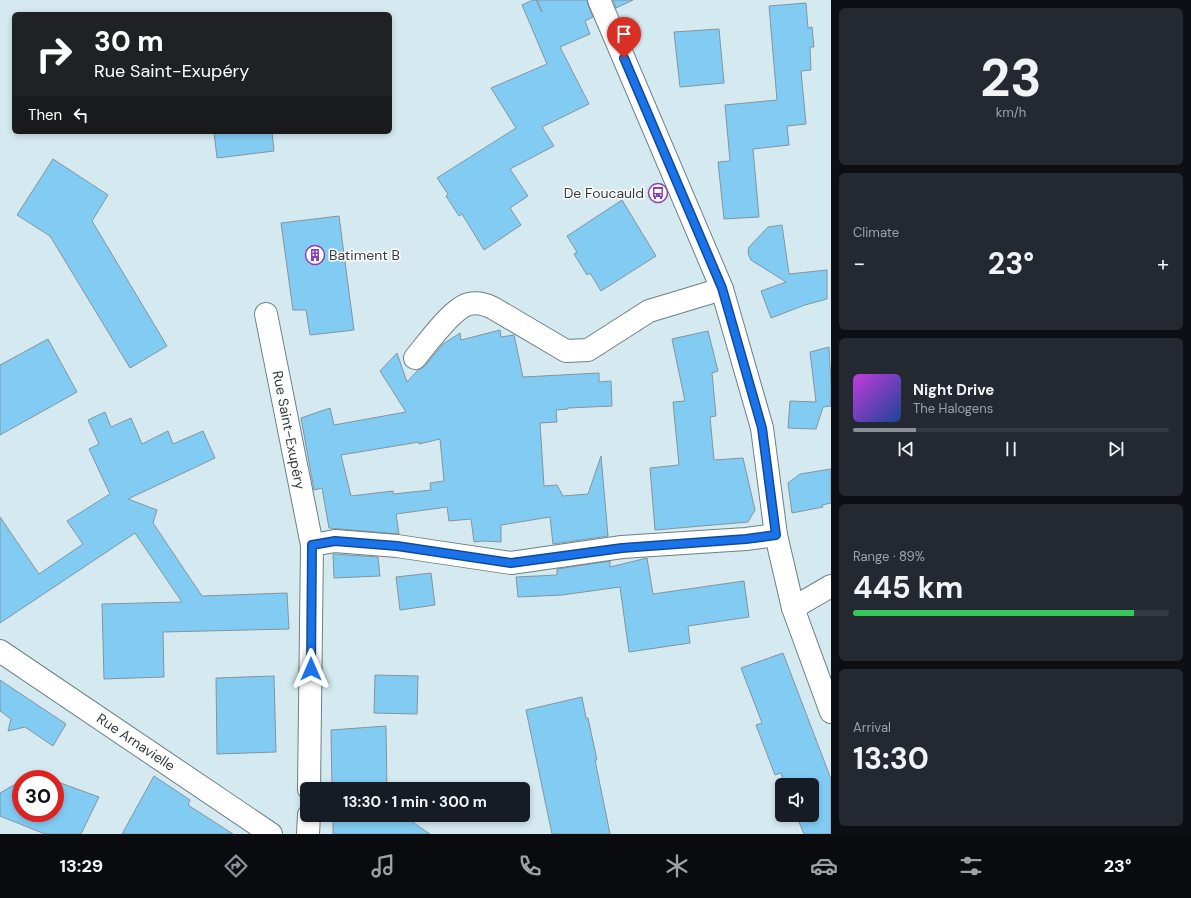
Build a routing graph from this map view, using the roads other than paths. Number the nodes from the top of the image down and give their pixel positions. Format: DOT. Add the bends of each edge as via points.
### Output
graph roads {
  1 [pos="599,0"];
  2 [pos="722,288"];
  3 [pos="266,314"];
  4 [pos="415,358"];
  5 [pos="776,535"];
  6 [pos="312,545"];
  7 [pos="831,586"];
  8 [pos="793,608"];
  9 [pos="0,651"];
  10 [pos="831,712"];
  11 [pos="309,782"];
  12 [pos="309,822"];
  13 [pos="271,834"];
  14 [pos="308,834"];
  1 -- 2 [label="street"];
  2 -- 4 [label="street" via="648,311 588,350 566,351 493,308 482,303 468,304 453,313"];
  2 -- 5 [label="street" via="762,428"];
  3 -- 6 [label="street, Rue Saint-Exupéry"];
  5 -- 6 [label="street" via="622,548 511,563 389,545 335,541"];
  5 -- 8 [label="street"];
  6 -- 11 [label="street, Rue Saint-Exupéry"];
  7 -- 8 [label="street"];
  8 -- 10 [label="street"];
  9 -- 13 [label="street, Rue Arnavielle"];
  12 -- 14 [label="street"];
}
